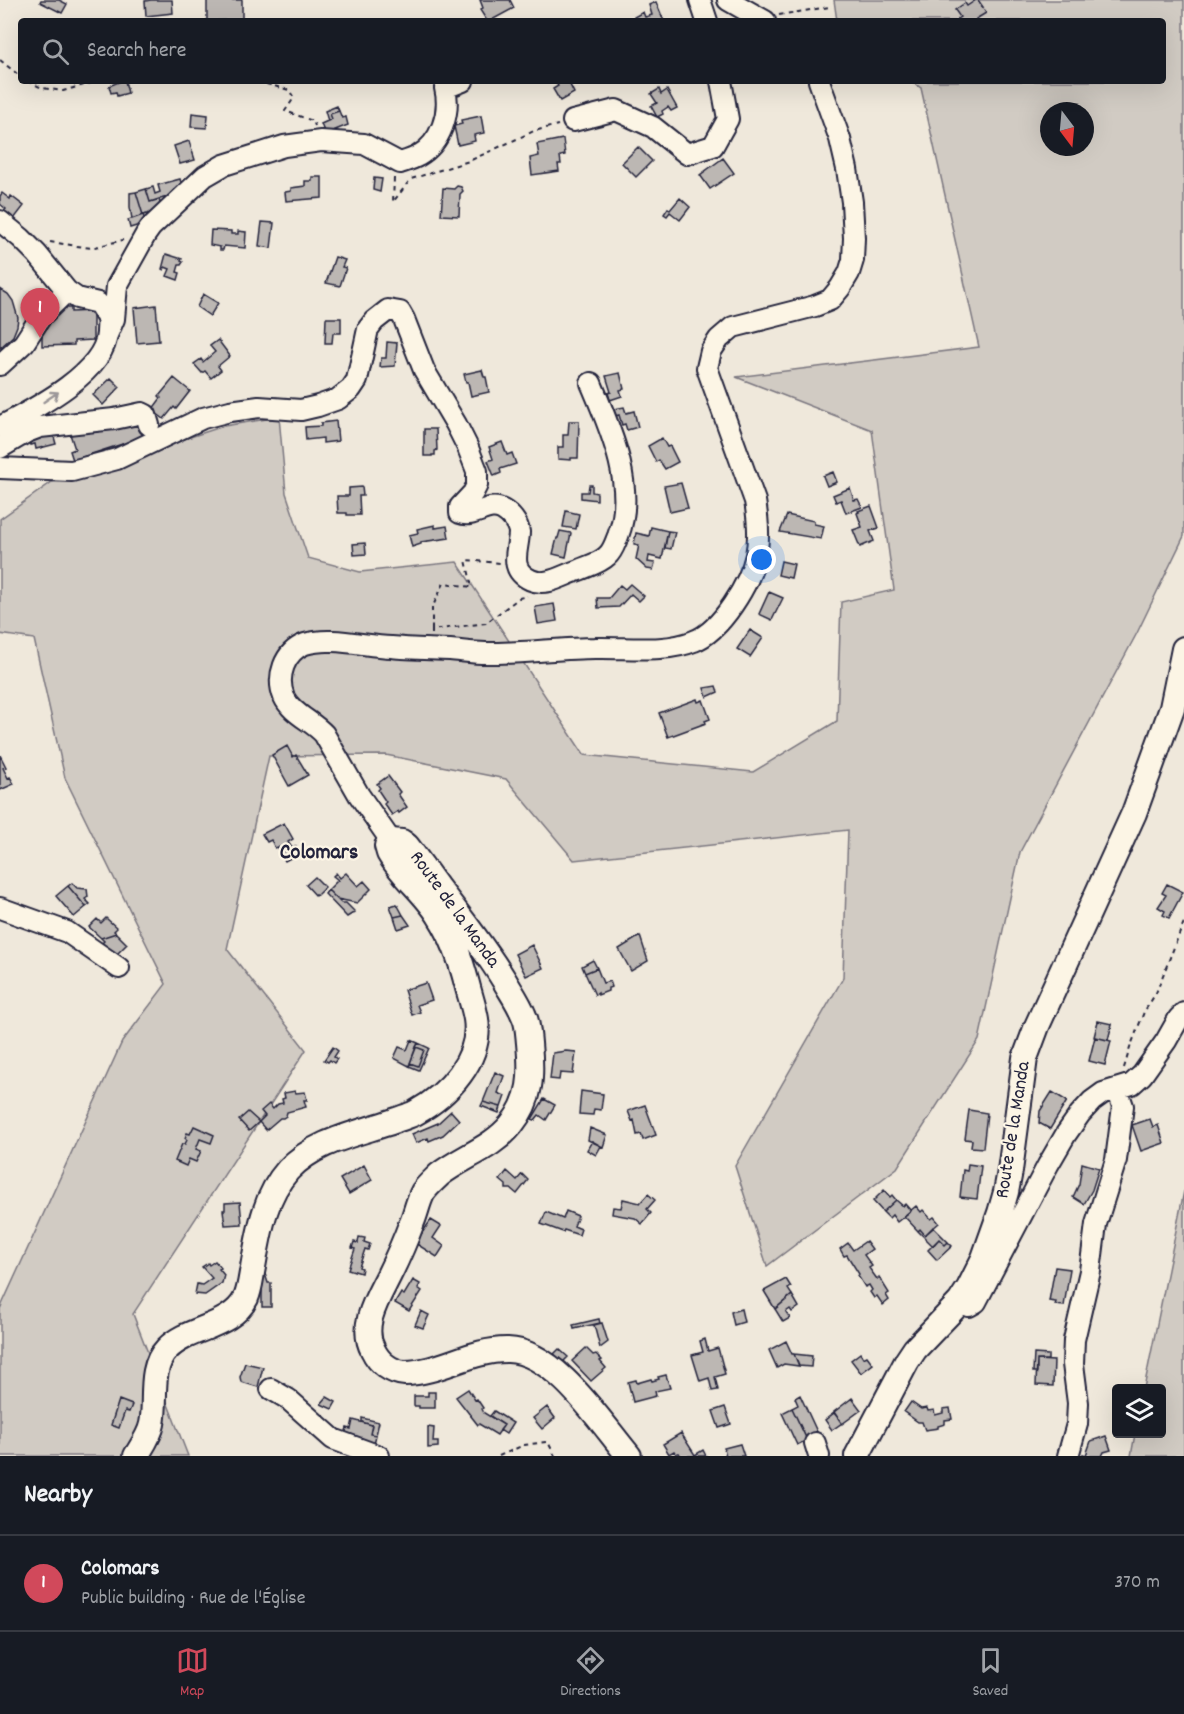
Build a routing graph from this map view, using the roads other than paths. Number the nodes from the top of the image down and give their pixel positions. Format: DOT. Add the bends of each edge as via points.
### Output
graph roads {
  1 [pos="700,0"];
  2 [pos="728,0"];
  3 [pos="706,18"];
  4 [pos="768,18"];
  5 [pos="455,84"];
  6 [pos="722,84"];
  7 [pos="820,84"];
  8 [pos="573,120"];
  9 [pos="0,221"];
  10 [pos="67,291"];
  11 [pos="107,334"];
  12 [pos="0,365"];
  13 [pos="591,383"];
  14 [pos="149,425"];
  15 [pos="0,427"];
  16 [pos="0,448"];
  17 [pos="0,468"];
  18 [pos="1184,649"];
  19 [pos="391,841"];
  20 [pos="0,908"];
  21 [pos="119,968"];
  22 [pos="1184,1013"];
  23 [pos="1119,1088"];
  24 [pos="960,1302"];
  25 [pos="271,1389"];
  26 [pos="136,1456"];
  27 [pos="379,1456"];
  28 [pos="629,1456"];
  29 [pos="857,1456"];
  30 [pos="1068,1456"];
  1 -- 3 [label="street"];
  2 -- 4 [label="street"];
  5 -- 11 [label="street" via="445,88 446,116 437,138 416,158 400,163 364,144 321,141 284,146 224,165 205,176 151,227 117,286 114,319"];
  6 -- 8 [label="street" via="728,119 713,146 687,154 652,127 616,110"];
  7 -- 19 [label="street" via="847,169 854,238 849,273 830,300 733,327 711,351 706,368 755,501 759,522 756,555 743,587 713,630 673,647 486,653 319,640 302,645 288,656 282,669 285,699 324,734"];
  9 -- 10 [label="street" via="37,254"];
  10 -- 11 [label="street" via="98,303 108,320"];
  10 -- 12 [label="street" via="42,315 24,343"];
  15 -- 11 [label="street, one-way" via="78,379 102,352"];
  13 -- 17 [label="street" via="606,418 623,482 626,504 621,529 605,558 546,582 534,581 520,571 515,556 519,531 507,512 493,506 460,513 460,507 477,485 477,471 456,424 424,370 400,312 388,310 368,329 357,380 338,399 301,410 260,407 203,418 117,459 72,471"];
  14 -- 16 [label="street" via="142,412 40,427"];
  18 -- 24 [label="main road, Route de la Manda" via="1172,708 1134,813 1025,1058 1006,1192 984,1257"];
  19 -- 26 [label="main road, Route de la Manda" via="388,853 439,915 464,972 477,1021 468,1062 452,1085 415,1113 331,1141 301,1158 288,1171 265,1210 246,1298 222,1320 166,1350 158,1364 153,1421"];
  19 -- 28 [label="main road, Route de la Manda" via="407,846 506,983 526,1018 531,1065 528,1096 510,1126 494,1141 439,1175 424,1192 372,1312 368,1328 372,1349 381,1363 403,1373 489,1352 518,1351 537,1358 553,1368"];
  20 -- 21 [label="street" via="68,932"];
  22 -- 23 [label="street" via="1142,1075"];
  23 -- 24 [label="street" via="1103,1093 1080,1114 1048,1165 976,1302 965,1306"];
  23 -- 30 [label="street" via="1123,1106 1116,1160 1096,1224 1074,1340 1077,1424"];
  24 -- 29 [label="main road, Route de la Manda" via="915,1349"];
  25 -- 27 [label="street" via="333,1439"];
}
